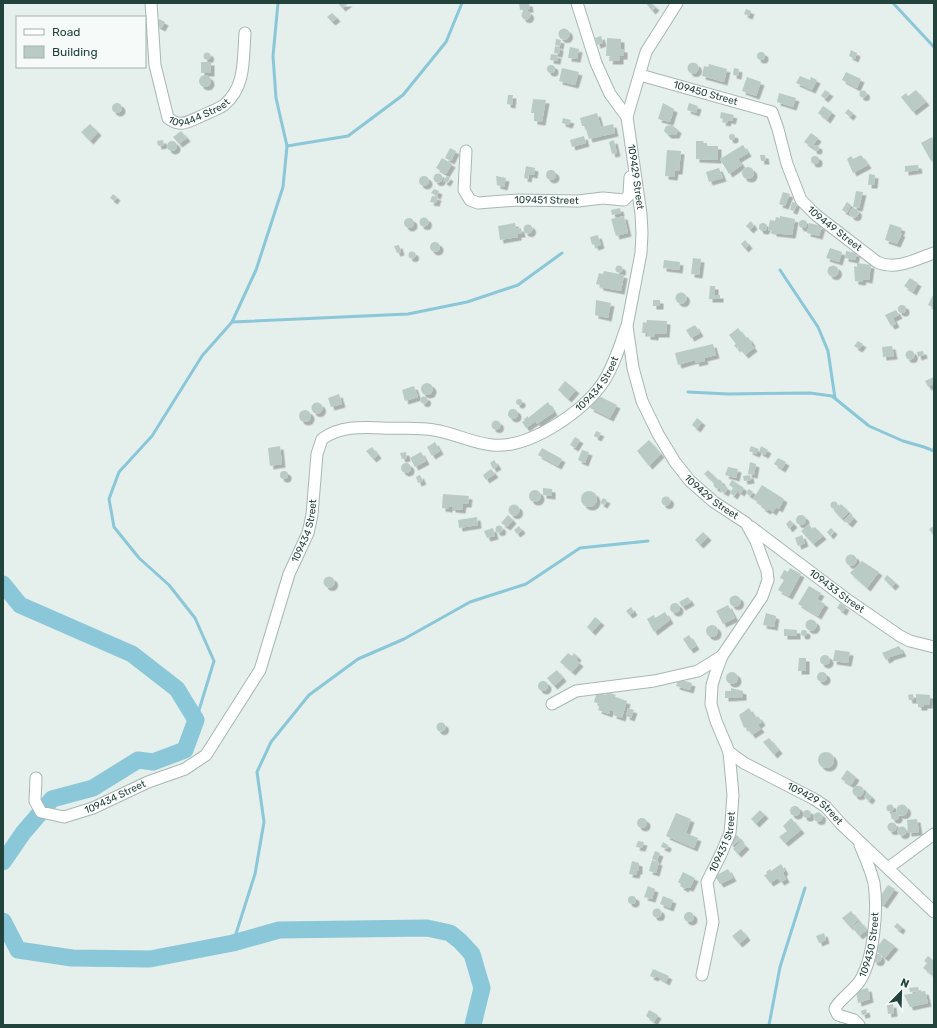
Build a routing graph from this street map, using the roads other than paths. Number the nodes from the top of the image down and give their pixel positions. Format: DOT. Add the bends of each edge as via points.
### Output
graph roads {
  1 [pos="151,3"];
  2 [pos="577,3"];
  3 [pos="677,3"];
  4 [pos="245,33"];
  5 [pos="640,75"];
  6 [pos="772,112"];
  7 [pos="627,117"];
  8 [pos="466,151"];
  9 [pos="631,151"];
  10 [pos="934,253"];
  11 [pos="627,326"];
  12 [pos="746,523"];
  13 [pos="934,647"];
  14 [pos="722,656"];
  15 [pos="552,704"];
  16 [pos="729,752"];
  17 [pos="36,778"];
  18 [pos="934,834"];
  19 [pos="860,842"];
  20 [pos="888,868"];
  21 [pos="934,912"];
  22 [pos="702,975"];
  23 [pos="858,1025"];
  1 -- 4 [label="street, 109444 Street" via="155,65 168,118 175,123 184,124 223,105 235,93 243,76"];
  2 -- 7 [label="street, 109429 Street" via="596,63 610,94"];
  3 -- 5 [label="street" via="646,52"];
  5 -- 6 [label="street, 109450 Street"];
  5 -- 7 [label="street"];
  6 -- 10 [label="street, 109449 Street" via="796,190 807,207 869,257 883,265 899,265"];
  7 -- 9 [label="street, 109429 Street"];
  8 -- 9 [label="street, 109451 Street" via="464,190 470,200 478,203 603,198 624,200 630,191"];
  9 -- 11 [label="street, 109429 Street" via="641,214 642,253"];
  11 -- 12 [label="street, 109429 Street" via="633,368 642,401 665,445 690,482"];
  11 -- 17 [label="street, 109434 Street" via="614,362 595,392 559,422 530,439 494,446 433,429 356,427 337,431 322,439 317,454 308,533 289,574 260,670 206,755 185,769 148,782 93,808 64,817 41,812 35,800"];
  12 -- 13 [label="street, 109433 Street" via="900,636"];
  12 -- 14 [label="street, 109429 Street" via="762,556 768,580 756,608"];
  14 -- 15 [label="street" via="698,671 654,681 581,690"];
  14 -- 16 [label="street, 109429 Street" via="712,685 711,704"];
  16 -- 19 [label="street, 109429 Street" via="826,807"];
  16 -- 22 [label="street, 109431 Street" via="733,795 732,822 721,854 707,882 713,922"];
  18 -- 20 [label="street"];
  19 -- 20 [label="street, 109429 Street"];
  19 -- 23 [label="street, 109430 Street" via="874,883 874,930 871,953 856,988 836,1009 838,1015 854,1020"];
  20 -- 21 [label="street, 109429 Street"];
}
